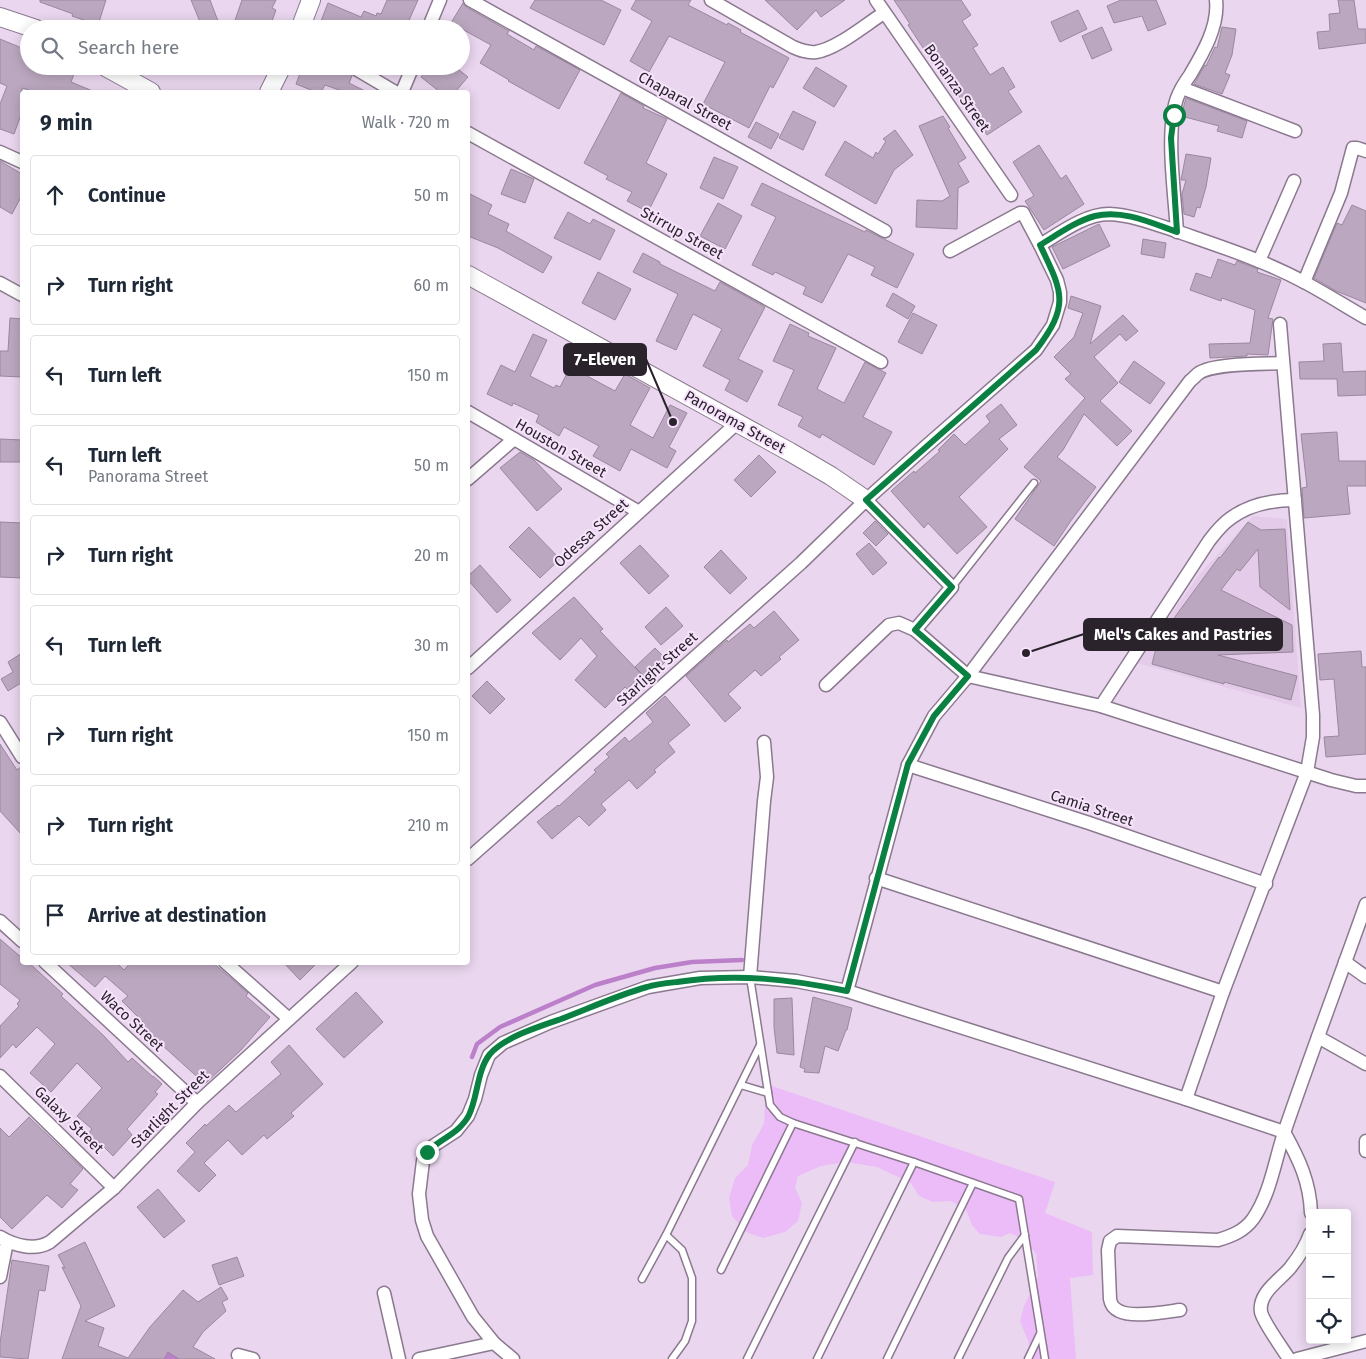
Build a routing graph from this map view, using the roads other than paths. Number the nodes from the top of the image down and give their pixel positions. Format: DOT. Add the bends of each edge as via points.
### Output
graph roads {
  1 [pos="311,0"];
  2 [pos="440,0"];
  3 [pos="470,0"];
  4 [pos="711,0"];
  5 [pos="876,0"];
  6 [pos="1216,0"];
  7 [pos="884,13"];
  8 [pos="0,17"];
  9 [pos="303,20"];
  10 [pos="432,20"];
  11 [pos="20,24"];
  12 [pos="120,75"];
  13 [pos="278,75"];
  14 [pos="366,75"];
  15 [pos="409,75"];
  16 [pos="1182,88"];
  17 [pos="147,90"];
  18 [pos="270,90"];
  19 [pos="392,90"];
  20 [pos="403,90"];
  21 [pos="1295,131"];
  22 [pos="470,134"];
  23 [pos="1366,151"];
  24 [pos="0,152"];
  25 [pos="20,161"];
  26 [pos="1294,180"];
  27 [pos="1011,195"];
  28 [pos="886,231"];
  29 [pos="1177,232"];
  30 [pos="1040,245"];
  31 [pos="950,251"];
  32 [pos="1259,261"];
  33 [pos="470,276"];
  34 [pos="1304,282"];
  35 [pos="0,283"];
  36 [pos="20,294"];
  37 [pos="1366,318"];
  38 [pos="1280,324"];
  39 [pos="881,362"];
  40 [pos="1282,363"];
  41 [pos="470,413"];
  42 [pos="737,423"];
  43 [pos="514,439"];
  44 [pos="470,477"];
  45 [pos="1034,483"];
  46 [pos="866,500"];
  47 [pos="1295,500"];
  48 [pos="639,512"];
  49 [pos="952,587"];
  50 [pos="915,630"];
  51 [pos="470,666"];
  52 [pos="968,676"];
  53 [pos="826,685"];
  54 [pos="1101,706"];
  55 [pos="0,722"];
  56 [pos="764,742"];
  57 [pos="20,754"];
  58 [pos="908,764"];
  59 [pos="1307,772"];
  60 [pos="1361,786"];
  61 [pos="470,857"];
  62 [pos="876,878"];
  63 [pos="1266,884"];
  64 [pos="1366,904"];
  65 [pos="0,921"];
  66 [pos="20,939"];
  67 [pos="1345,962"];
  68 [pos="48,965"];
  69 [pos="228,965"];
  70 [pos="349,965"];
  71 [pos="750,977"];
  72 [pos="1366,977"];
  73 [pos="847,991"];
  74 [pos="1223,992"];
  75 [pos="289,1019"];
  76 [pos="1318,1037"];
  77 [pos="760,1044"];
  78 [pos="1366,1064"];
  79 [pos="0,1076"];
  80 [pos="741,1085"];
  81 [pos="768,1093"];
  82 [pos="1186,1099"];
  83 [pos="197,1103"];
  84 [pos="793,1123"];
  85 [pos="1284,1132"];
  86 [pos="1366,1141"];
  87 [pos="855,1142"];
  88 [pos="1366,1151"];
  89 [pos="914,1162"];
  90 [pos="973,1183"];
  91 [pos="114,1188"];
  92 [pos="1312,1209"];
  93 [pos="666,1234"];
  94 [pos="1025,1235"];
  95 [pos="4,1240"];
  96 [pos="1306,1243"];
  97 [pos="721,1270"];
  98 [pos="0,1277"];
  99 [pos="642,1279"];
  100 [pos="384,1293"];
  101 [pos="1180,1310"];
  102 [pos="1041,1332"];
  103 [pos="1366,1341"];
  104 [pos="494,1343"];
  105 [pos="238,1355"];
  106 [pos="253,1359"];
  107 [pos="399,1359"];
  108 [pos="419,1359"];
  109 [pos="513,1359"];
  110 [pos="672,1359"];
  111 [pos="747,1359"];
  112 [pos="817,1359"];
  113 [pos="887,1359"];
  114 [pos="958,1359"];
  115 [pos="1028,1359"];
  116 [pos="1045,1359"];
  117 [pos="1289,1359"];
  118 [pos="1297,1359"];
  1 -- 9 [label="street"];
  2 -- 10 [label="street"];
  3 -- 28 [label="street, Chaparal Street"];
  4 -- 7 [label="street" via="792,47 816,52"];
  5 -- 7 [label="street, Bonanza Street"];
  6 -- 16 [label="street" via="1210,36"];
  7 -- 27 [label="street, Bonanza Street"];
  8 -- 11 [label="street"];
  12 -- 17 [label="street"];
  13 -- 18 [label="street"];
  14 -- 19 [label="street"];
  15 -- 20 [label="street"];
  16 -- 21 [label="street"];
  16 -- 29 [label="street" via="1177,98 1171,138"];
  22 -- 39 [label="street, Stirrup Street"];
  23 -- 34 [label="street" via="1353,148 1341,192"];
  24 -- 25 [label="street"];
  26 -- 32 [label="street"];
  29 -- 30 [label="street" via="1131,217 1109,214 1082,221"];
  29 -- 32 [label="street"];
  30 -- 31 [label="street, Starlight Street" via="1023,213 1020,213"];
  30 -- 46 [label="street, Starlight Street" via="1060,292 1054,325 1036,350"];
  32 -- 34 [label="street"];
  33 -- 42 [label="street, Panorama Street"];
  34 -- 37 [label="street"];
  35 -- 36 [label="street"];
  38 -- 40 [label="street"];
  40 -- 47 [label="street"];
  40 -- 52 [label="street" via="1211,368 1199,373"];
  41 -- 43 [label="street, Houston Street"];
  42 -- 46 [label="street, Panorama Street"];
  42 -- 48 [label="street, Odessa Street"];
  43 -- 44 [label="street"];
  43 -- 48 [label="street, Houston Street"];
  45 -- 49 [label="lane"];
  46 -- 49 [label="street, Panorama Street"];
  46 -- 61 [label="street, Starlight Street" via="801,563"];
  47 -- 54 [label="street" via="1274,500 1256,505 1230,518 1222,526"];
  47 -- 59 [label="street" via="1313,715"];
  48 -- 51 [label="street, Odessa Street"];
  49 -- 50 [label="street"];
  50 -- 52 [label="street"];
  50 -- 53 [label="street" via="899,623 889,625"];
  52 -- 54 [label="street"];
  52 -- 58 [label="street" via="934,716"];
  54 -- 59 [label="street"];
  55 -- 57 [label="street"];
  56 -- 71 [label="street" via="767,777"];
  58 -- 62 [label="street"];
  58 -- 63 [label="street, Camia Street"];
  59 -- 60 [label="street"];
  59 -- 63 [label="street"];
  62 -- 73 [label="street"];
  62 -- 74 [label="street"];
  63 -- 74 [label="street"];
  64 -- 67 [label="street"];
  65 -- 66 [label="street"];
  67 -- 72 [label="street"];
  67 -- 76 [label="street"];
  68 -- 83 [label="street, Waco Street"];
  69 -- 75 [label="street"];
  70 -- 75 [label="street, Starlight Street"];
  71 -- 73 [label="street" via="796,981"];
  71 -- 77 [label="lane"];
  71 -- 104 [label="street" via="700,978 648,986 503,1043 490,1055 468,1116 456,1131 427,1152 419,1194 427,1236 473,1317"];
  73 -- 82 [label="street"];
  74 -- 82 [label="street"];
  75 -- 83 [label="street, Starlight Street"];
  76 -- 78 [label="street"];
  76 -- 85 [label="street"];
  77 -- 80 [label="lane"];
  77 -- 81 [label="lane"];
  79 -- 91 [label="street, Galaxy Street"];
  80 -- 81 [label="lane"];
  80 -- 93 [label="lane"];
  81 -- 84 [label="lane" via="770,1105 780,1117"];
  82 -- 85 [label="street"];
  83 -- 91 [label="street, Starlight Street"];
  84 -- 87 [label="lane"];
  84 -- 97 [label="lane"];
  85 -- 92 [label="street" via="1306,1178"];
  85 -- 101 [label="street" via="1265,1197 1252,1221 1242,1231 1218,1240 1118,1236 1110,1241 1110,1299 1117,1311 1136,1314"];
  86 -- 88 [label="street"];
  87 -- 89 [label="lane"];
  87 -- 111 [label="lane"];
  89 -- 90 [label="lane"];
  89 -- 112 [label="lane"];
  90 -- 94 [label="lane" via="1019,1199"];
  90 -- 113 [label="lane"];
  91 -- 95 [label="street, Starlight Street" via="44,1245 19,1246"];
  93 -- 99 [label="lane"];
  93 -- 110 [label="lane" via="682,1250 692,1278 692,1321 685,1341"];
  94 -- 102 [label="lane"];
  94 -- 114 [label="lane" via="1008,1258"];
  95 -- 98 [label="street"];
  96 -- 117 [label="street" via="1295,1261 1271,1286 1262,1305 1261,1313"];
  100 -- 107 [label="street"];
  102 -- 115 [label="lane"];
  102 -- 116 [label="lane"];
  103 -- 118 [label="street"];
  104 -- 108 [label="street"];
  104 -- 109 [label="street"];
  105 -- 106 [label="street"];
}
